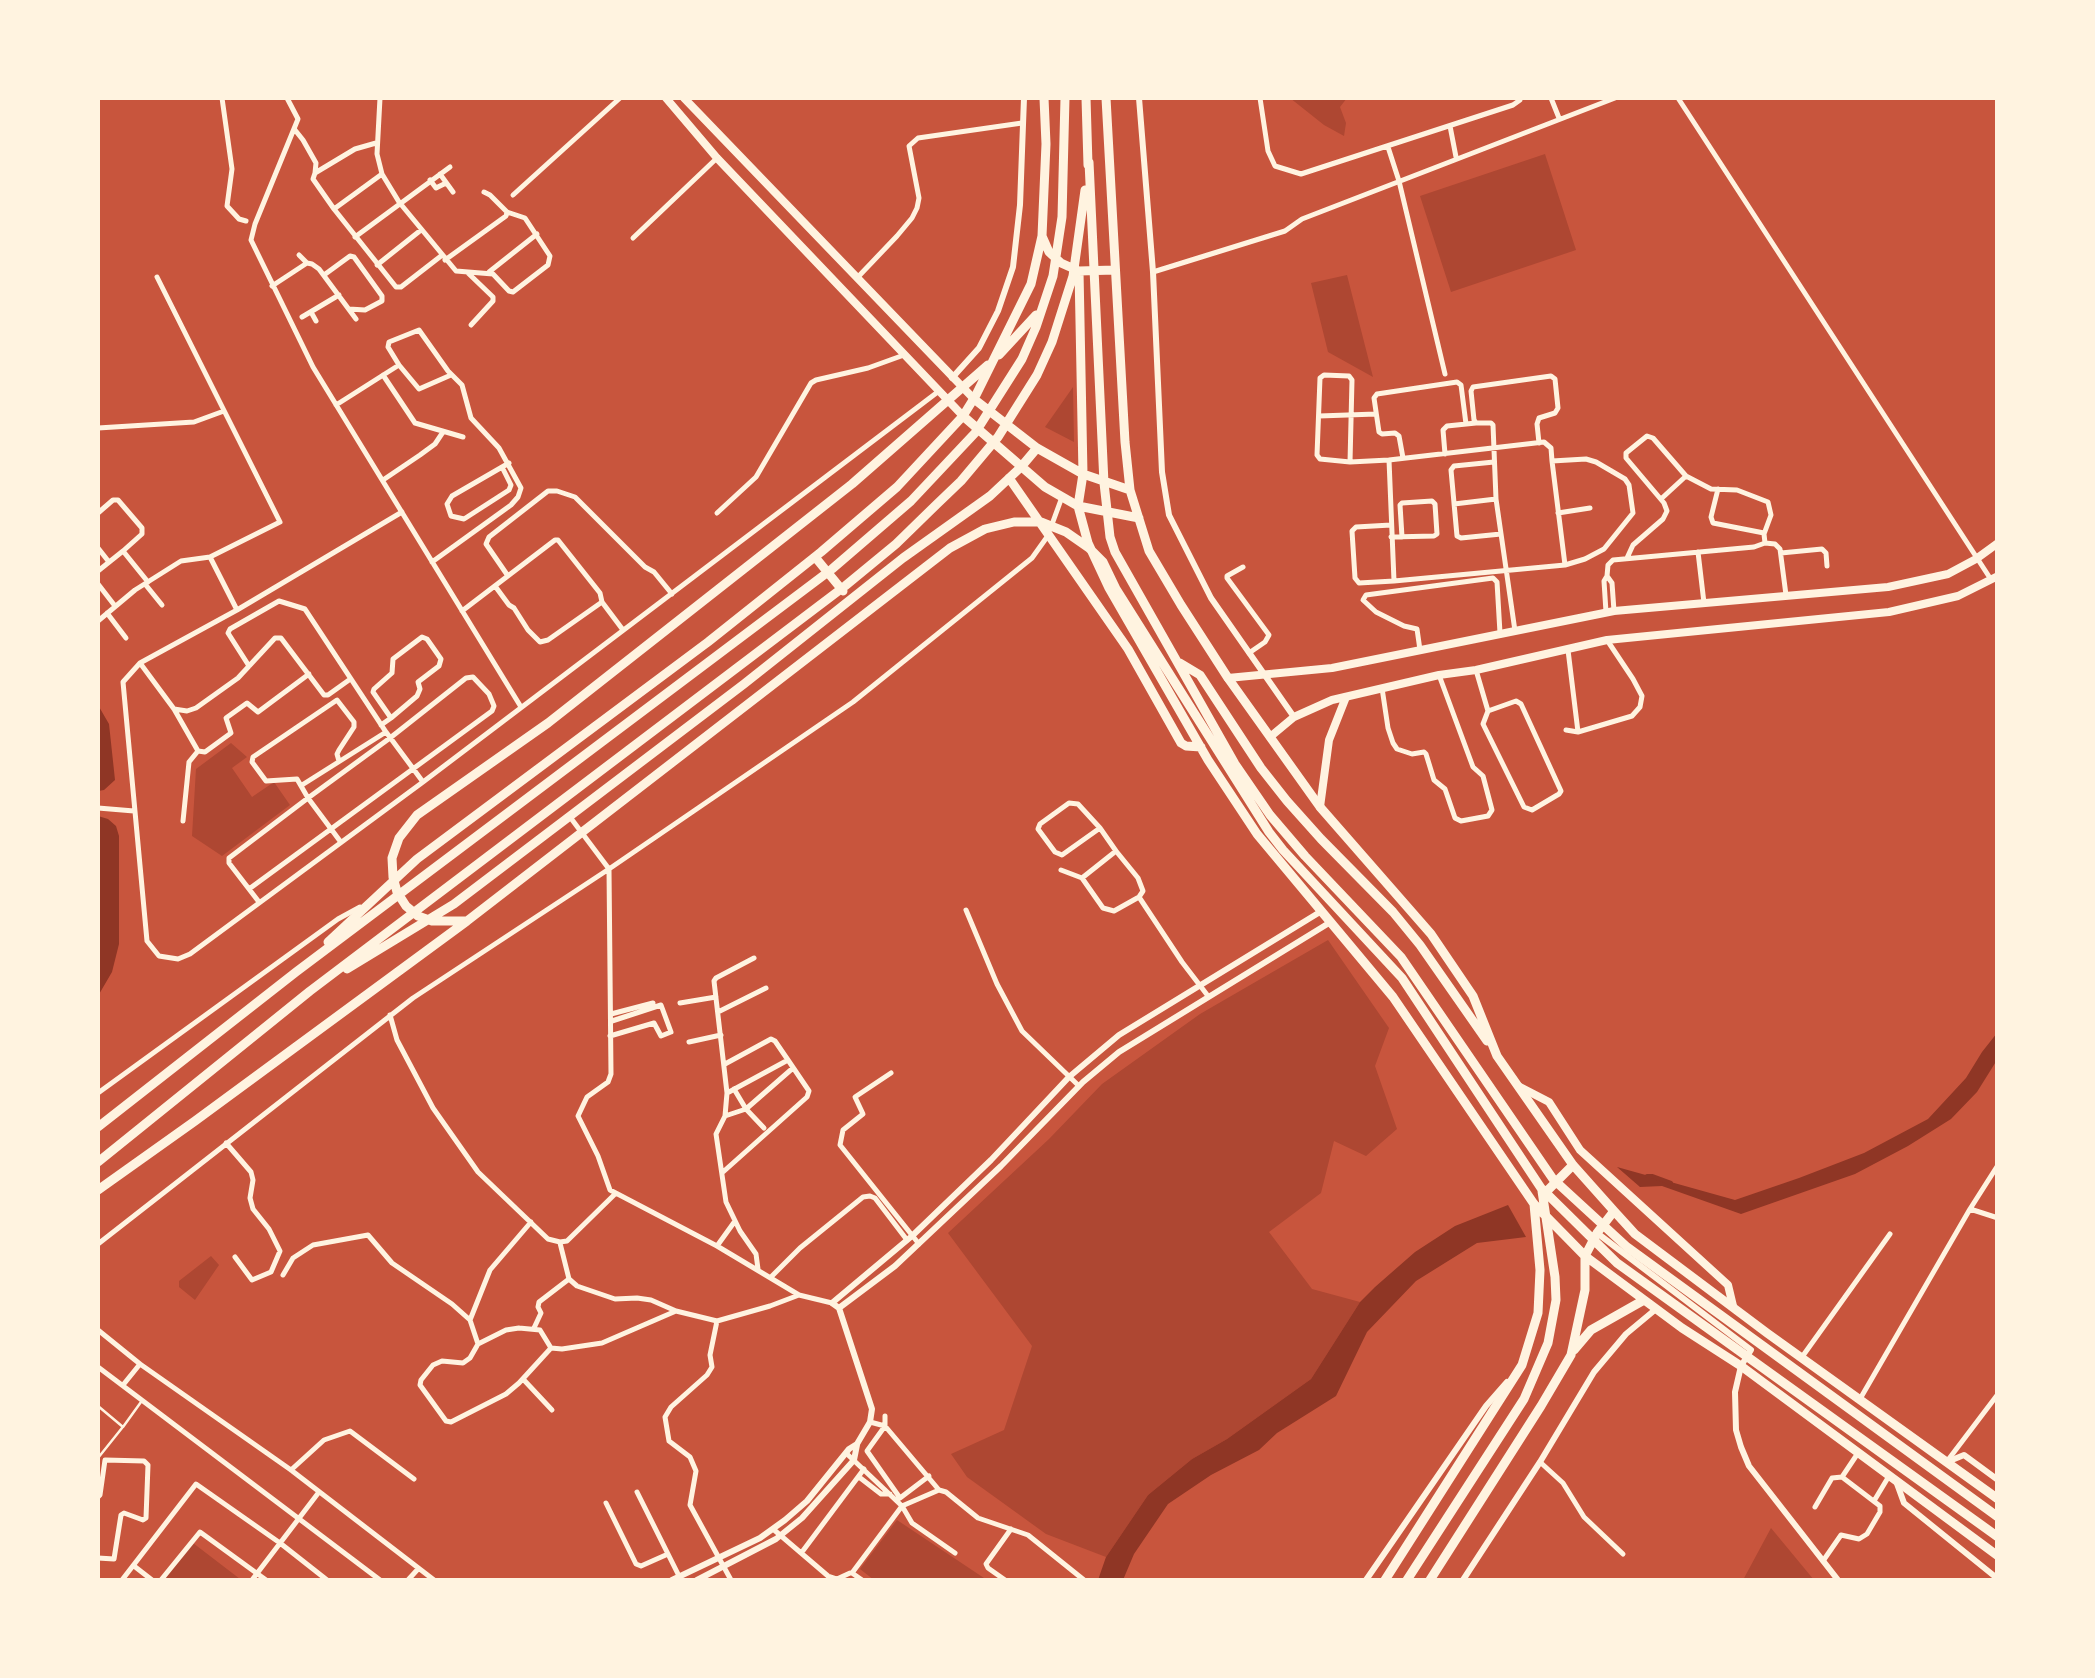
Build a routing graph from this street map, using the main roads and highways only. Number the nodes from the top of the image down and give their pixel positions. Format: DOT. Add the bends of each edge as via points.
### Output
graph roads {
  1 [pos="666,98"];
  2 [pos="684,98"];
  3 [pos="1044,98"];
  4 [pos="1106,98"];
  5 [pos="1065,100"];
  6 [pos="1086,100"];
  7 [pos="1089,162"];
  8 [pos="1042,236"];
  9 [pos="1115,270"];
  10 [pos="1079,271"];
  11 [pos="1044,304"];
  12 [pos="974,399"];
  13 [pos="963,416"];
  14 [pos="1037,448"];
  15 [pos="1021,467"];
  16 [pos="1083,474"];
  17 [pos="1010,478"];
  18 [pos="1130,490"];
  19 [pos="1078,506"];
  20 [pos="1139,518"];
  21 [pos="1998,543"];
  22 [pos="816,556"];
  23 [pos="1994,579"];
  24 [pos="850,601"];
  25 [pos="1177,661"];
  26 [pos="1228,678"];
  27 [pos="1346,697"];
  28 [pos="1270,737"];
  29 [pos="1201,747"];
  30 [pos="1320,807"];
  31 [pos="467,920"];
  32 [pos="296,972"];
  33 [pos="310,990"];
  34 [pos="1497,1056"];
  35 [pos="1516,1085"];
  36 [pos="1538,1116"];
  37 [pos="98,1127"];
  38 [pos="1495,1147"];
  39 [pos="98,1162"];
  40 [pos="1574,1165"];
  41 [pos="1541,1188"];
  42 [pos="98,1190"];
  43 [pos="1534,1204"];
  44 [pos="1614,1211"];
  45 [pos="1585,1256"];
  46 [pos="1644,1300"];
  47 [pos="1733,1306"];
  48 [pos="1570,1355"];
  49 [pos="1998,1499"];
  50 [pos="1998,1517"];
  51 [pos="1998,1536"];
  52 [pos="1998,1556"];
  53 [pos="1385,1580"];
  54 [pos="1407,1580"];
  55 [pos="1430,1580"];
  1 -- 13 [label="main road"];
  2 -- 12 [label="main road"];
  3 -- 8 [label="highway"];
  4 -- 9 [label="highway"];
  5 -- 11 [label="highway" via="1062,217"];
  6 -- 7 [label="highway"];
  7 -- 25 [label="highway" via="1107,520 1116,552"];
  7 -- 33 [label="highway" via="1073,276 1052,342 998,437 961,481 845,586"];
  8 -- 10 [label="highway" via="1061,263"];
  8 -- 12 [label="highway" via="1031,284"];
  9 -- 10 [label="highway"];
  9 -- 18 [label="highway"];
  10 -- 16 [label="highway"];
  11 -- 31 [label="highway" via="1006,349 852,484 548,723 418,815 392,858 397,892 418,916"];
  11 -- 32 [label="highway" via="1007,386 975,433 911,501 832,569"];
  12 -- 13 [label="highway"];
  12 -- 14 [label="highway"];
  13 -- 15 [label="highway"];
  13 -- 22 [label="highway" via="896,487"];
  14 -- 15 [label="highway"];
  14 -- 16 [label="highway"];
  15 -- 17 [label="highway"];
  15 -- 19 [label="highway"];
  16 -- 18 [label="highway"];
  16 -- 19 [label="highway"];
  17 -- 24 [label="highway"];
  17 -- 29 [label="highway" via="1128,650 1181,743"];
  18 -- 20 [label="highway"];
  19 -- 20 [label="highway"];
  19 -- 29 [label="highway" via="1109,588"];
  20 -- 26 [label="highway" via="1149,551"];
  21 -- 26 [label="main road" via="1948,574 1888,587 1610,612 1332,668"];
  22 -- 24 [label="highway"];
  22 -- 32 [label="highway" via="417,859"];
  23 -- 27 [label="main road" via="1958,596 1890,612 1606,640"];
  24 -- 33 [label="highway" via="454,904"];
  25 -- 34 [label="highway" via="1200,675 1261,768 1420,944"];
  25 -- 50 [label="highway" via="1270,815 1401,957 1553,1178 1627,1248"];
  26 -- 28 [label="highway"];
  27 -- 28 [label="main road" via="1294,717"];
  27 -- 30 [label="main road" via="1329,740"];
  28 -- 30 [label="highway"];
  29 -- 38 [label="highway" via="1257,834 1393,997"];
  30 -- 34 [label="highway" via="1431,934 1473,996"];
  31 -- 41 [label="highway" via="950,548 985,529 1041,522 1066,532 1102,562 1269,832 1402,978"];
  31 -- 42 [label="highway"];
  32 -- 37 [label="highway"];
  33 -- 39 [label="highway"];
  34 -- 35 [label="highway"];
  35 -- 36 [label="highway"];
  35 -- 47 [label="main road" via="1548,1102 1580,1150 1728,1284"];
  36 -- 38 [label="highway"];
  36 -- 40 [label="highway"];
  38 -- 43 [label="highway"];
  40 -- 43 [label="highway"];
  40 -- 44 [label="highway"];
  41 -- 51 [label="highway" via="1617,1262"];
  41 -- 54 [label="highway" via="1556,1276 1548,1343 1524,1399"];
  43 -- 45 [label="highway"];
  43 -- 53 [label="highway" via="1538,1313 1522,1365"];
  44 -- 45 [label="highway"];
  44 -- 47 [label="highway"];
  45 -- 46 [label="highway"];
  45 -- 48 [label="highway" via="1585,1290"];
  46 -- 48 [label="highway" via="1591,1330"];
  46 -- 52 [label="highway"];
  47 -- 49 [label="highway"];
  48 -- 55 [label="highway"];
}
